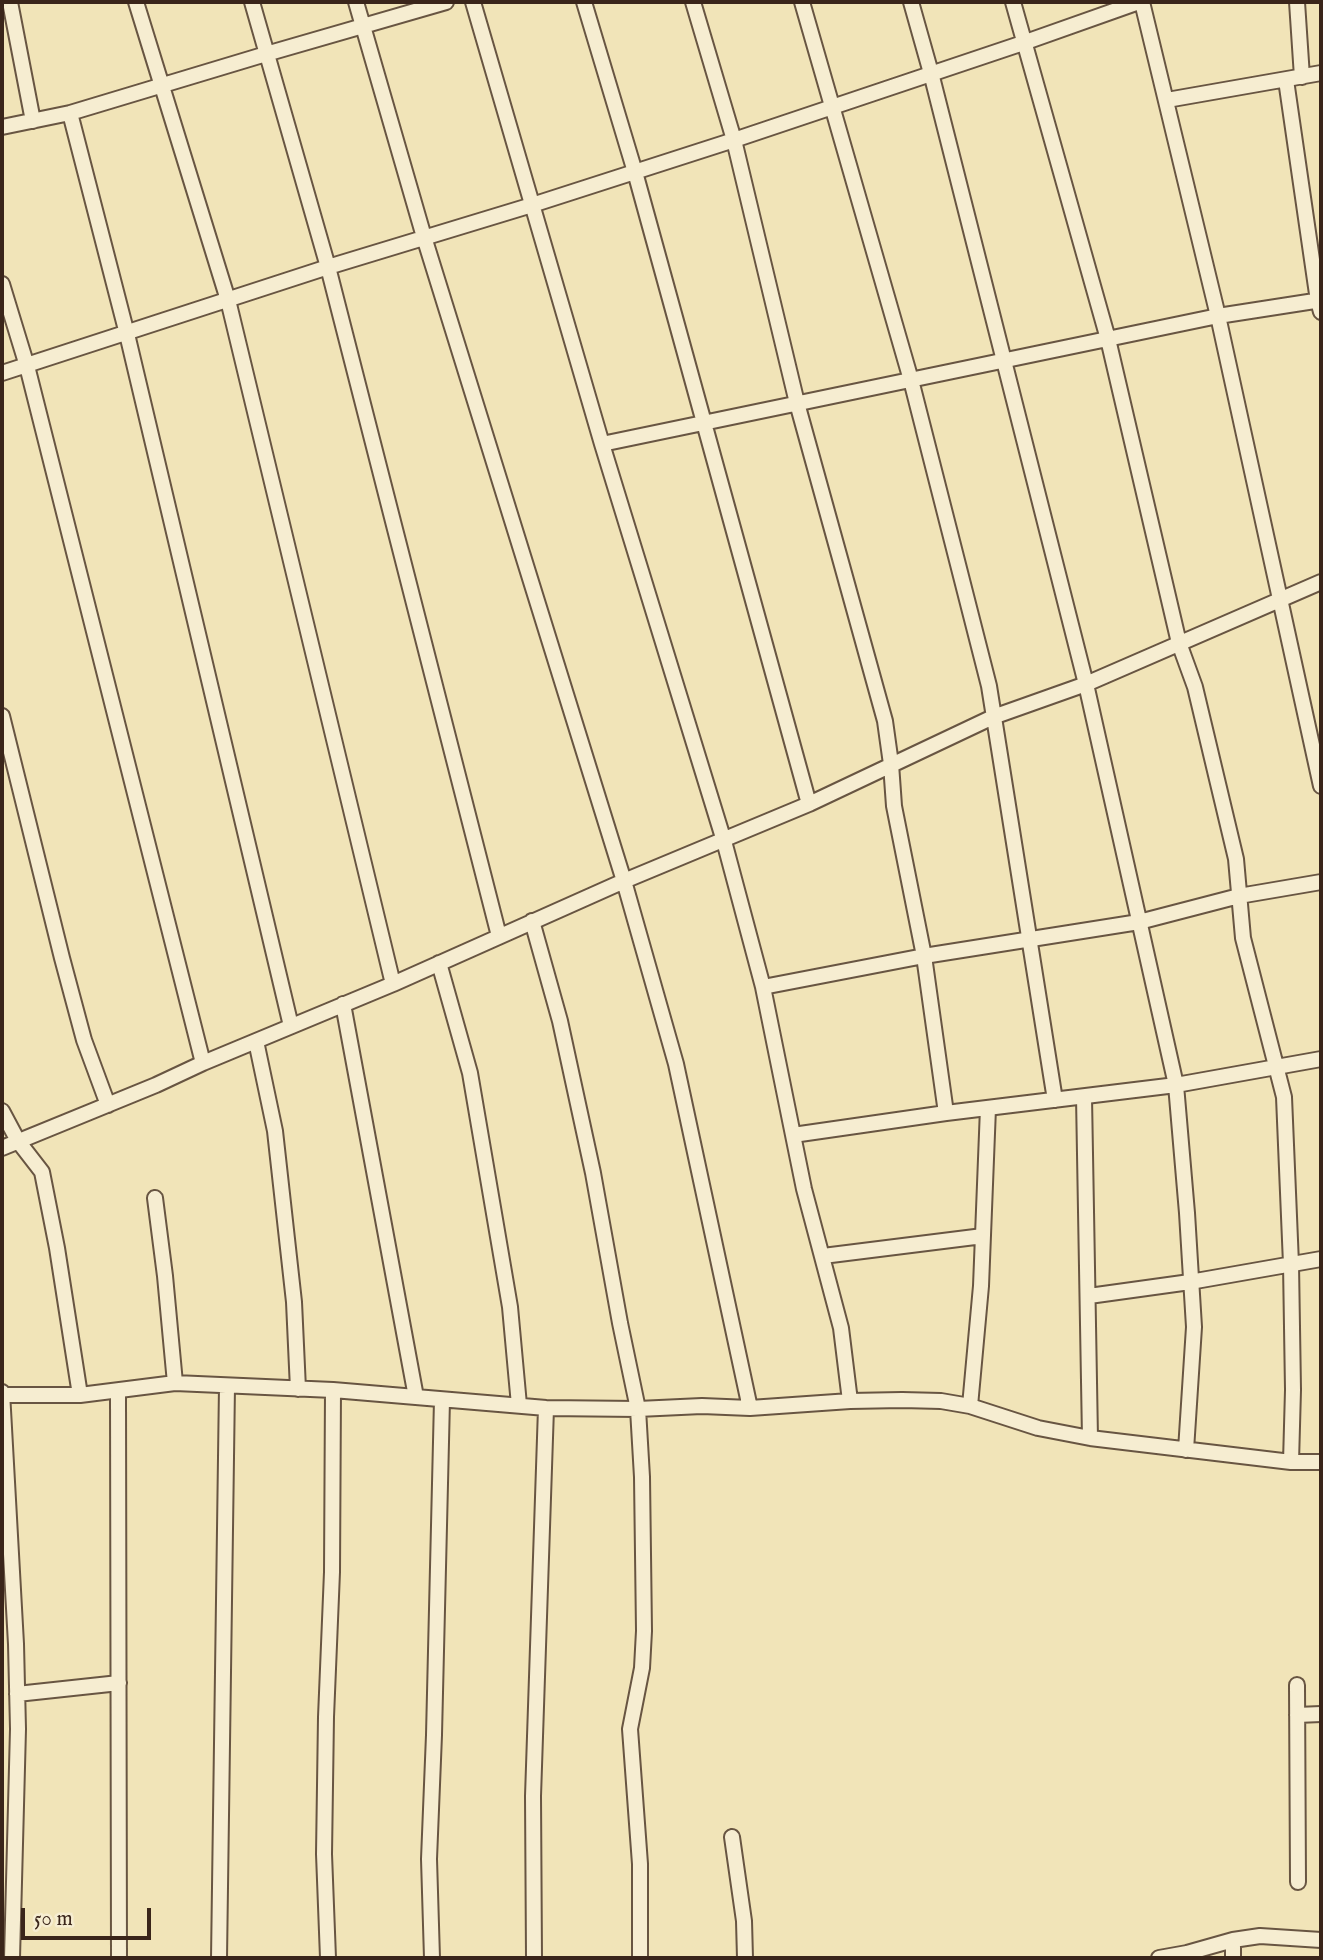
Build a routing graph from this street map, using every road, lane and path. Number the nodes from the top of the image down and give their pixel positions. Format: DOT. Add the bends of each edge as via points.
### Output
graph roads {
  1 [pos="10,2"];
  2 [pos="136,2"];
  3 [pos="252,2"];
  4 [pos="356,2"];
  5 [pos="446,2"];
  6 [pos="473,2"];
  7 [pos="583,2"];
  8 [pos="693,2"];
  9 [pos="802,2"];
  10 [pos="911,2"];
  11 [pos="1013,2"];
  12 [pos="1140,2"];
  13 [pos="1297,2"];
  14 [pos="362,25"];
  15 [pos="1023,43"];
  16 [pos="267,54"];
  17 [pos="931,73"];
  18 [pos="1321,73"];
  19 [pos="1302,77"];
  20 [pos="1286,80"];
  21 [pos="162,86"];
  22 [pos="1167,100"];
  23 [pos="833,106"];
  24 [pos="70,113"];
  25 [pos="33,121"];
  26 [pos="2,127"];
  27 [pos="734,140"];
  28 [pos="635,172"];
  29 [pos="532,205"];
  30 [pos="424,237"];
  31 [pos="328,267"];
  32 [pos="2,284"];
  33 [pos="228,300"];
  34 [pos="1320,304"];
  35 [pos="1218,316"];
  36 [pos="127,334"];
  37 [pos="1108,339"];
  38 [pos="1002,360"];
  39 [pos="27,366"];
  40 [pos="2,373"];
  41 [pos="911,380"];
  42 [pos="797,402"];
  43 [pos="704,422"];
  44 [pos="602,443"];
  45 [pos="1321,582"];
  46 [pos="1281,598"];
  47 [pos="1180,643"];
  48 [pos="1086,684"];
  49 [pos="2,716"];
  50 [pos="993,717"];
  51 [pos="891,764"];
  52 [pos="1321,786"];
  53 [pos="809,804"];
  54 [pos="724,841"];
  55 [pos="624,881"];
  56 [pos="1321,882"];
  57 [pos="1239,896"];
  58 [pos="532,921"];
  59 [pos="1139,922"];
  60 [pos="499,936"];
  61 [pos="1029,939"];
  62 [pos="925,956"];
  63 [pos="439,963"];
  64 [pos="393,984"];
  65 [pos="763,987"];
  66 [pos="343,1004"];
  67 [pos="291,1026"];
  68 [pos="256,1041"];
  69 [pos="1321,1059"];
  70 [pos="203,1063"];
  71 [pos="1277,1066"];
  72 [pos="1175,1085"];
  73 [pos="1084,1097"];
  74 [pos="1055,1100"];
  75 [pos="108,1105"];
  76 [pos="988,1108"];
  77 [pos="2,1111"];
  78 [pos="946,1113"];
  79 [pos="793,1135"];
  80 [pos="18,1141"];
  81 [pos="2,1148"];
  82 [pos="155,1199"];
  83 [pos="983,1236"];
  84 [pos="822,1256"];
  85 [pos="1321,1259"];
  86 [pos="1291,1264"];
  87 [pos="1191,1282"];
  88 [pos="1089,1296"];
  89 [pos="174,1383"];
  90 [pos="227,1386"];
  91 [pos="298,1389"];
  92 [pos="333,1390"];
  93 [pos="118,1391"];
  94 [pos="2,1394"];
  95 [pos="80,1395"];
  96 [pos="416,1397"];
  97 [pos="442,1400"];
  98 [pos="850,1401"];
  99 [pos="519,1405"];
  100 [pos="970,1406"];
  101 [pos="546,1408"];
  102 [pos="638,1409"];
  103 [pos="750,1409"];
  104 [pos="1090,1438"];
  105 [pos="1186,1450"];
  106 [pos="1291,1462"];
  107 [pos="1321,1462"];
  108 [pos="119,1683"];
  109 [pos="1297,1685"];
  110 [pos="18,1695"];
  111 [pos="1321,1714"];
  112 [pos="1297,1715"];
  113 [pos="732,1837"];
  114 [pos="1298,1882"];
  115 [pos="1233,1940"];
  116 [pos="1321,1941"];
  117 [pos="12,1958"];
  118 [pos="118,1958"];
  119 [pos="219,1958"];
  120 [pos="328,1958"];
  121 [pos="432,1958"];
  122 [pos="534,1958"];
  123 [pos="640,1958"];
  124 [pos="745,1958"];
  125 [pos="1158,1958"];
  126 [pos="1233,1958"];
  1 -- 25 [label="street"];
  2 -- 21 [label="street"];
  3 -- 16 [label="street"];
  4 -- 14 [label="street"];
  5 -- 14 [label="street"];
  6 -- 29 [label="street"];
  7 -- 28 [label="street"];
  8 -- 27 [label="street"];
  9 -- 23 [label="street"];
  10 -- 17 [label="street"];
  11 -- 15 [label="street"];
  12 -- 15 [label="street"];
  12 -- 22 [label="street"];
  13 -- 19 [label="street"];
  14 -- 16 [label="street"];
  14 -- 30 [label="street"];
  15 -- 17 [label="street"];
  15 -- 37 [label="street"];
  16 -- 21 [label="street"];
  16 -- 31 [label="street"];
  17 -- 23 [label="street"];
  17 -- 38 [label="street"];
  18 -- 19 [label="street"];
  19 -- 20 [label="street"];
  20 -- 22 [label="street"];
  20 -- 34 [label="street"];
  21 -- 24 [label="street"];
  21 -- 33 [label="street"];
  22 -- 35 [label="street"];
  23 -- 27 [label="street"];
  23 -- 41 [label="street"];
  24 -- 25 [label="street"];
  24 -- 36 [label="street"];
  25 -- 26 [label="street"];
  27 -- 28 [label="street"];
  27 -- 42 [label="street"];
  28 -- 29 [label="street"];
  28 -- 43 [label="street"];
  29 -- 30 [label="street"];
  29 -- 44 [label="street"];
  30 -- 31 [label="street"];
  30 -- 55 [label="street"];
  31 -- 33 [label="street"];
  31 -- 60 [label="street"];
  32 -- 39 [label="street"];
  33 -- 36 [label="street"];
  33 -- 64 [label="street"];
  34 -- 35 [label="street"];
  35 -- 37 [label="street"];
  35 -- 46 [label="street"];
  36 -- 39 [label="street"];
  36 -- 67 [label="street"];
  37 -- 38 [label="street"];
  37 -- 47 [label="street"];
  38 -- 41 [label="street"];
  38 -- 48 [label="street"];
  39 -- 40 [label="street"];
  39 -- 70 [label="street"];
  41 -- 42 [label="street"];
  41 -- 50 [label="street"];
  42 -- 43 [label="street"];
  42 -- 51 [label="street" via="885,722"];
  43 -- 44 [label="street"];
  43 -- 53 [label="street"];
  44 -- 54 [label="street"];
  45 -- 46 [label="street"];
  46 -- 47 [label="street"];
  46 -- 52 [label="street"];
  47 -- 48 [label="street"];
  47 -- 57 [label="street" via="1236,859"];
  48 -- 50 [label="street"];
  48 -- 59 [label="street"];
  49 -- 75 [label="street" via="84,1040"];
  50 -- 51 [label="street"];
  50 -- 61 [label="street"];
  51 -- 53 [label="street"];
  51 -- 62 [label="street" via="894,806"];
  53 -- 54 [label="street"];
  54 -- 55 [label="street"];
  54 -- 65 [label="street"];
  55 -- 58 [label="street"];
  55 -- 103 [label="street" via="676,1064"];
  56 -- 57 [label="street"];
  57 -- 59 [label="street"];
  57 -- 71 [label="street" via="1243,938"];
  58 -- 60 [label="street"];
  58 -- 102 [label="street" via="560,1021"];
  59 -- 61 [label="street"];
  59 -- 72 [label="street"];
  60 -- 63 [label="street"];
  61 -- 62 [label="street"];
  61 -- 74 [label="street"];
  62 -- 65 [label="street"];
  62 -- 78 [label="street"];
  63 -- 64 [label="street"];
  63 -- 99 [label="street" via="470,1073 510,1307"];
  64 -- 66 [label="street"];
  65 -- 79 [label="street"];
  66 -- 67 [label="street"];
  66 -- 96 [label="street"];
  67 -- 68 [label="street"];
  68 -- 70 [label="street"];
  68 -- 91 [label="street" via="275,1131 294,1302"];
  69 -- 71 [label="street"];
  70 -- 75 [label="street"];
  71 -- 72 [label="street"];
  71 -- 86 [label="street" via="1284,1097"];
  72 -- 73 [label="street"];
  72 -- 87 [label="street"];
  73 -- 74 [label="street"];
  73 -- 88 [label="street"];
  74 -- 76 [label="street"];
  75 -- 80 [label="street"];
  76 -- 78 [label="street"];
  76 -- 83 [label="street"];
  77 -- 80 [label="street"];
  78 -- 79 [label="street"];
  79 -- 84 [label="street"];
  80 -- 81 [label="street"];
  80 -- 95 [label="street" via="42,1172"];
  82 -- 89 [label="street"];
  83 -- 84 [label="street"];
  83 -- 100 [label="street"];
  84 -- 98 [label="street" via="841,1328"];
  85 -- 86 [label="street"];
  86 -- 87 [label="street"];
  86 -- 106 [label="street"];
  87 -- 88 [label="street"];
  87 -- 105 [label="street" via="1194,1327"];
  88 -- 104 [label="street"];
  89 -- 90 [label="street"];
  89 -- 93 [label="street"];
  90 -- 91 [label="street"];
  90 -- 119 [label="street"];
  91 -- 92 [label="street"];
  92 -- 96 [label="street"];
  92 -- 120 [label="street" via="325,1815"];
  93 -- 95 [label="street"];
  93 -- 108 [label="street"];
  94 -- 95 [label="street"];
  94 -- 110 [label="street"];
  96 -- 97 [label="street"];
  97 -- 99 [label="street"];
  97 -- 121 [label="street" via="429,1859"];
  98 -- 100 [label="street" via="941,1401"];
  98 -- 103 [label="street"];
  99 -- 101 [label="street"];
  100 -- 104 [label="street" via="1038,1428"];
  101 -- 102 [label="street"];
  101 -- 122 [label="street" via="533,1796"];
  102 -- 103 [label="street"];
  102 -- 123 [label="street" via="644,1631 630,1729 640,1864"];
  104 -- 105 [label="street"];
  105 -- 106 [label="street"];
  106 -- 107 [label="street"];
  108 -- 110 [label="street"];
  108 -- 118 [label="street"];
  109 -- 112 [label="street"];
  110 -- 117 [label="street"];
  111 -- 112 [label="street"];
  112 -- 114 [label="street"];
  113 -- 124 [label="street"];
  115 -- 116 [label="street" via="1260,1936"];
  115 -- 125 [label="street"];
  115 -- 126 [label="street"];
}
